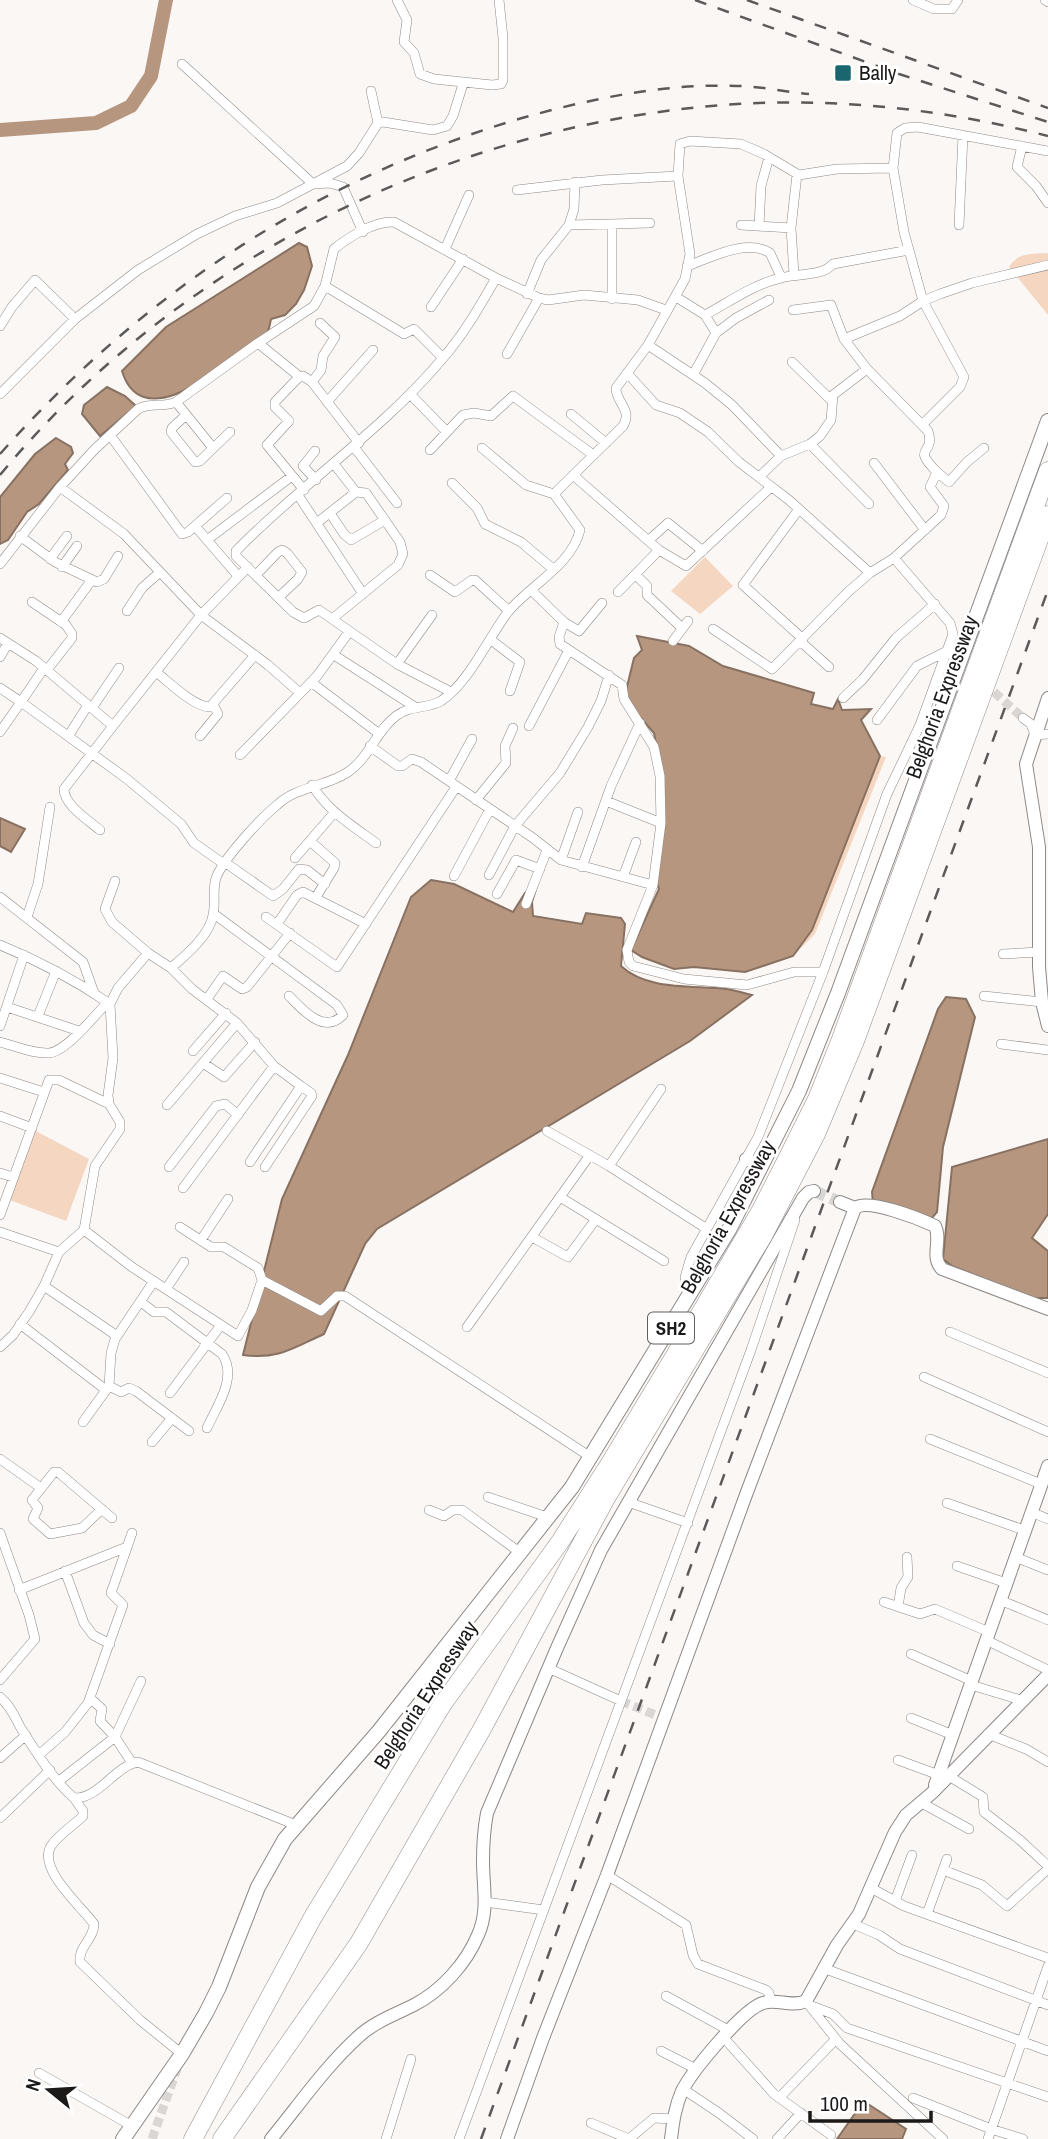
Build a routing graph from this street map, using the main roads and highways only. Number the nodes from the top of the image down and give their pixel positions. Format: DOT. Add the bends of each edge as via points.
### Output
graph roads {
  1 [pos="1048,421"];
  2 [pos="1048,471"];
  3 [pos="1048,515"];
  4 [pos="123,2139"];
  5 [pos="193,2139"];
  6 [pos="222,2139"];
  1 -- 4 [label="main road, SH2" via="838,993 799,1091 755,1182 592,1458 550,1518 279,1848 219,1987 182,2054"];
  2 -- 5 [label="highway, Belghoria Expressway" via="850,1016 817,1099 761,1210 605,1472 442,1705 313,1917"];
  3 -- 6 [label="highway, Belghoria Expressway" via="817,1134 606,1498 380,1910"];
}
